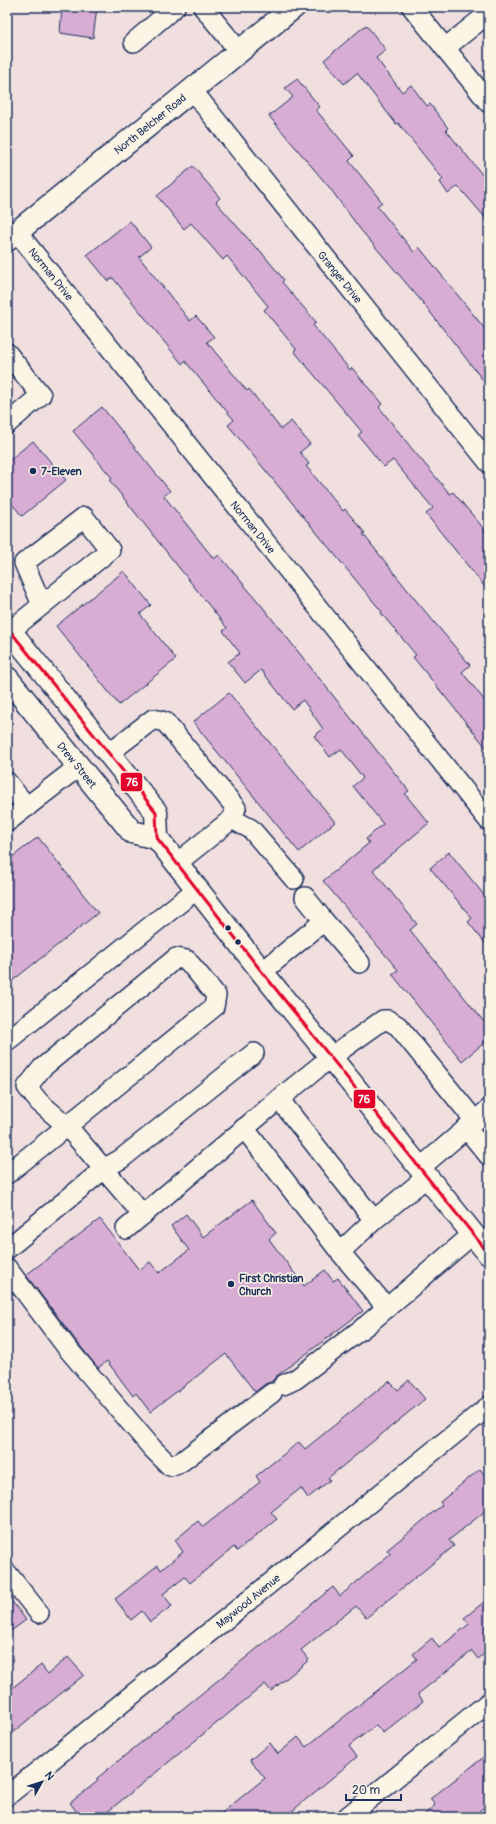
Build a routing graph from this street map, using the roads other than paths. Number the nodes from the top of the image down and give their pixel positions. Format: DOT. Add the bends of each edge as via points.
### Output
graph roads {
  1 [pos="175,7"];
  2 [pos="203,7"];
  3 [pos="294,7"];
  4 [pos="412,7"];
  5 [pos="489,13"];
  6 [pos="134,42"];
  7 [pos="445,48"];
  8 [pos="239,51"];
  9 [pos="192,90"];
  10 [pos="489,103"];
  11 [pos="12,236"];
  12 [pos="7,353"];
  13 [pos="7,424"];
  14 [pos="489,463"];
  15 [pos="42,605"];
  16 [pos="9,629"];
  17 [pos="7,678"];
  18 [pos="109,753"];
  19 [pos="78,767"];
  20 [pos="7,782"];
  21 [pos="27,807"];
  22 [pos="232,818"];
  23 [pos="489,821"];
  24 [pos="7,822"];
  25 [pos="157,838"];
  26 [pos="177,863"];
  27 [pos="294,880"];
  28 [pos="197,889"];
  29 [pos="306,897"];
  30 [pos="324,921"];
  31 [pos="360,963"];
  32 [pos="262,972"];
  33 [pos="7,1042"];
  34 [pos="254,1053"];
  35 [pos="331,1057"];
  36 [pos="279,1099"];
  37 [pos="489,1109"];
  38 [pos="470,1125"];
  39 [pos="67,1126"];
  40 [pos="244,1128"];
  41 [pos="489,1156"];
  42 [pos="105,1168"];
  43 [pos="423,1172"];
  44 [pos="7,1174"];
  45 [pos="143,1214"];
  46 [pos="374,1220"];
  47 [pos="126,1229"];
  48 [pos="473,1234"];
  49 [pos="7,1249"];
  50 [pos="340,1252"];
  51 [pos="489,1254"];
  52 [pos="7,1268"];
  53 [pos="387,1308"];
  54 [pos="489,1406"];
  55 [pos="7,1573"];
  56 [pos="39,1614"];
  57 [pos="489,1702"];
  58 [pos="7,1796"];
  59 [pos="347,1817"];
  1 -- 6 [label="street"];
  2 -- 8 [label="street"];
  3 -- 8 [label="main road, North Belcher Road"];
  4 -- 7 [label="street"];
  5 -- 7 [label="street"];
  7 -- 10 [label="street"];
  8 -- 9 [label="main road, North Belcher Road"];
  9 -- 11 [label="main road, North Belcher Road"];
  9 -- 14 [label="street, Granger Drive"];
  11 -- 23 [label="street, Norman Drive"];
  12 -- 13 [label="street" via="41,395"];
  15 -- 15 [label="street" via="110,550 84,517 24,563"];
  15 -- 16 [label="street"];
  16 -- 18 [label="main road"];
  17 -- 19 [label="main road, Drew Street"];
  18 -- 22 [label="street" via="153,718 165,722 236,808"];
  18 -- 25 [label="main road" via="156,812"];
  19 -- 21 [label="street"];
  19 -- 25 [label="main road, Drew Street" via="132,832"];
  20 -- 21 [label="street"];
  21 -- 24 [label="street"];
  22 -- 26 [label="street"];
  22 -- 27 [label="street" via="251,829"];
  25 -- 26 [label="main road"];
  26 -- 28 [label="main road"];
  28 -- 32 [label="main road"];
  28 -- 33 [label="street"];
  29 -- 30 [label="street"];
  30 -- 31 [label="street"];
  30 -- 32 [label="street"];
  32 -- 35 [label="main road"];
  34 -- 42 [label="street" via="121,1160"];
  35 -- 36 [label="street"];
  35 -- 38 [label="street" via="377,1022 388,1020 398,1026"];
  35 -- 43 [label="main road"];
  36 -- 40 [label="street"];
  36 -- 46 [label="street"];
  37 -- 38 [label="street"];
  38 -- 41 [label="street"];
  38 -- 43 [label="street"];
  39 -- 39 [label="street" via="39,1102 27,1086 42,1068 176,958 187,960 216,995 214,1007"];
  39 -- 42 [label="street"];
  39 -- 44 [label="street"];
  40 -- 45 [label="street"];
  40 -- 50 [label="street"];
  42 -- 45 [label="street"];
  42 -- 49 [label="street"];
  43 -- 46 [label="street"];
  43 -- 48 [label="main road"];
  45 -- 47 [label="street"];
  46 -- 50 [label="street"];
  48 -- 51 [label="main road"];
  48 -- 53 [label="street"];
  50 -- 53 [label="street"];
  52 -- 53 [label="street" via="68,1349 170,1466 181,1462 277,1389 296,1380"];
  54 -- 58 [label="street, Maywood Avenue"];
  55 -- 56 [label="street"];
  57 -- 59 [label="street"];
}
